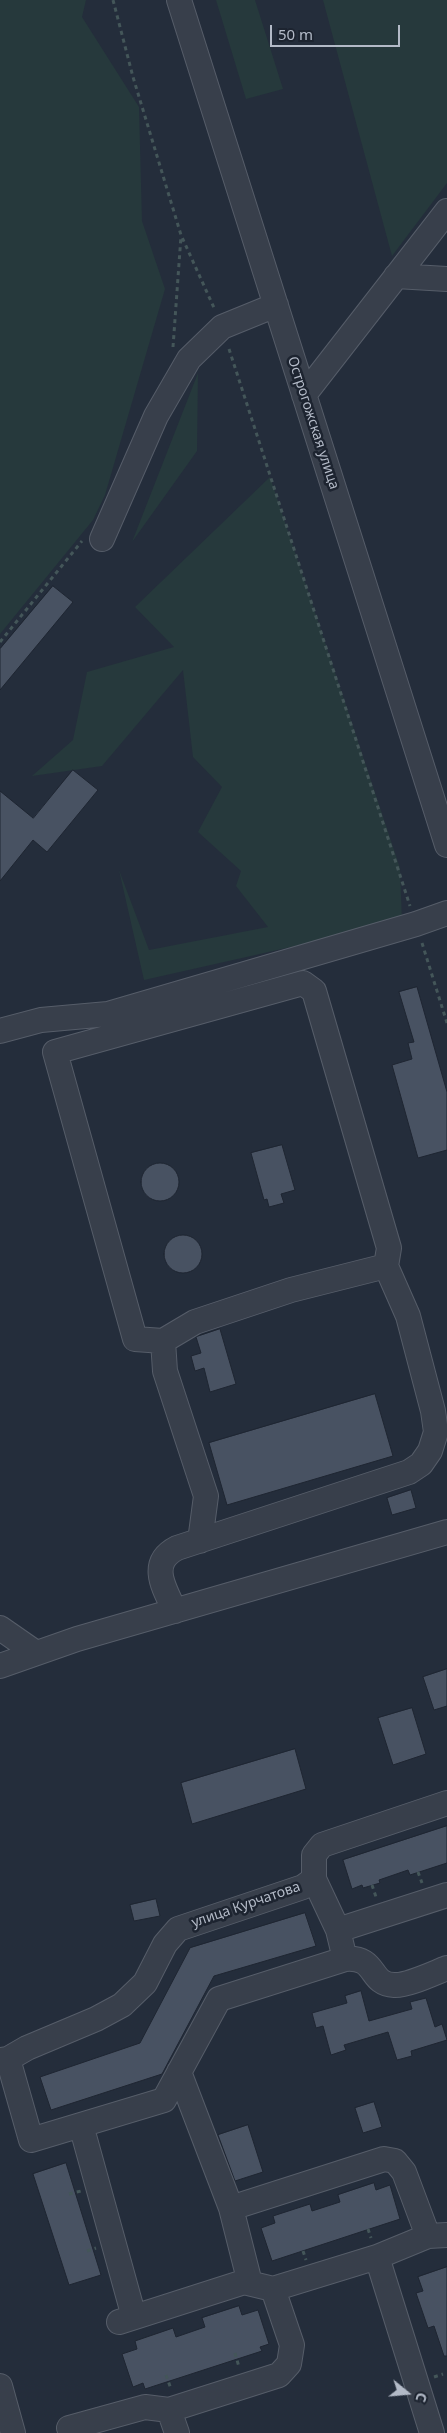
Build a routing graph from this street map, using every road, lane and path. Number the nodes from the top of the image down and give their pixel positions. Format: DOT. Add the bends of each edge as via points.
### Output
graph roads {
  1 [pos="113,0"];
  2 [pos="179,0"];
  3 [pos="447,212"];
  4 [pos="181,235"];
  5 [pos="396,276"];
  6 [pos="447,279"];
  7 [pos="276,305"];
  8 [pos="222,327"];
  9 [pos="172,353"];
  10 [pos="304,395"];
  11 [pos="94,538"];
  12 [pos="0,642"];
  13 [pos="447,845"];
  14 [pos="447,913"];
  15 [pos="414,918"];
  16 [pos="447,1023"];
  17 [pos="0,1031"];
  18 [pos="386,1266"];
  19 [pos="163,1340"];
  20 [pos="447,1532"];
  21 [pos="200,1540"];
  22 [pos="175,1611"];
  23 [pos="0,1628"];
  24 [pos="36,1653"];
  25 [pos="0,1666"];
  26 [pos="447,1803"];
  27 [pos="314,1879"];
  28 [pos="447,1894"];
  29 [pos="338,1930"];
  30 [pos="346,1959"];
  31 [pos="447,1968"];
  32 [pos="4,2060"];
  33 [pos="179,2072"];
  34 [pos="81,2125"];
  35 [pos="231,2208"];
  36 [pos="437,2235"];
  37 [pos="377,2256"];
  38 [pos="250,2283"];
  39 [pos="273,2289"];
  40 [pos="0,2386"];
  41 [pos="169,2410"];
  42 [pos="447,2429"];
  43 [pos="13,2433"];
  44 [pos="71,2433"];
  45 [pos="177,2433"];
  46 [pos="434,2433"];
  1 -- 4 [label="path"];
  2 -- 7 [label="street, Острогожская улица"];
  3 -- 5 [label="street"];
  4 -- 8 [label="path"];
  4 -- 9 [label="path"];
  5 -- 6 [label="street"];
  5 -- 10 [label="street"];
  7 -- 8 [label="street"];
  7 -- 10 [label="street, Острогожская улица"];
  8 -- 11 [label="street" via="189,359"];
  8 -- 15 [label="path"];
  10 -- 13 [label="street, Острогожская улица"];
  11 -- 12 [label="path"];
  14 -- 15 [label="street"];
  15 -- 16 [label="path"];
  15 -- 17 [label="street" via="108,1014 41,1020"];
  18 -- 19 [label="street" via="291,1290 195,1322"];
  18 -- 19 [label="street" via="389,1248 314,991 302,983 55,1052 135,1339"];
  18 -- 21 [label="street" via="408,1316 433,1410 436,1432 430,1451 421,1464 409,1472"];
  19 -- 21 [label="street" via="165,1371 206,1496"];
  20 -- 22 [label="street"];
  21 -- 22 [label="street" via="167,1553 161,1563 162,1584"];
  22 -- 24 [label="street"];
  23 -- 24 [label="street"];
  24 -- 25 [label="street"];
  26 -- 27 [label="street, улица Курчатова" via="322,1845 314,1855"];
  27 -- 29 [label="street"];
  27 -- 32 [label="street, улица Курчатова" via="303,1887 178,1929 165,1944 145,1983 122,2005"];
  28 -- 29 [label="street"];
  29 -- 30 [label="street"];
  30 -- 31 [label="street" via="356,1958 368,1963 377,1978 396,1986"];
  30 -- 33 [label="street" via="219,1999"];
  32 -- 34 [label="street" via="31,2140"];
  33 -- 34 [label="street" via="164,2100"];
  33 -- 35 [label="street"];
  34 -- 38 [label="street" via="127,2319 244,2282"];
  35 -- 36 [label="street" via="384,2159 395,2162 404,2172"];
  35 -- 38 [label="street"];
  36 -- 37 [label="street"];
  37 -- 39 [label="street"];
  37 -- 46 [label="street"];
  38 -- 39 [label="street"];
  39 -- 41 [label="street" via="292,2345 290,2364 279,2375"];
  40 -- 43 [label="street"];
  41 -- 44 [label="street" via="145,2407 69,2428"];
  41 -- 45 [label="street"];
  42 -- 46 [label="street"];
}
